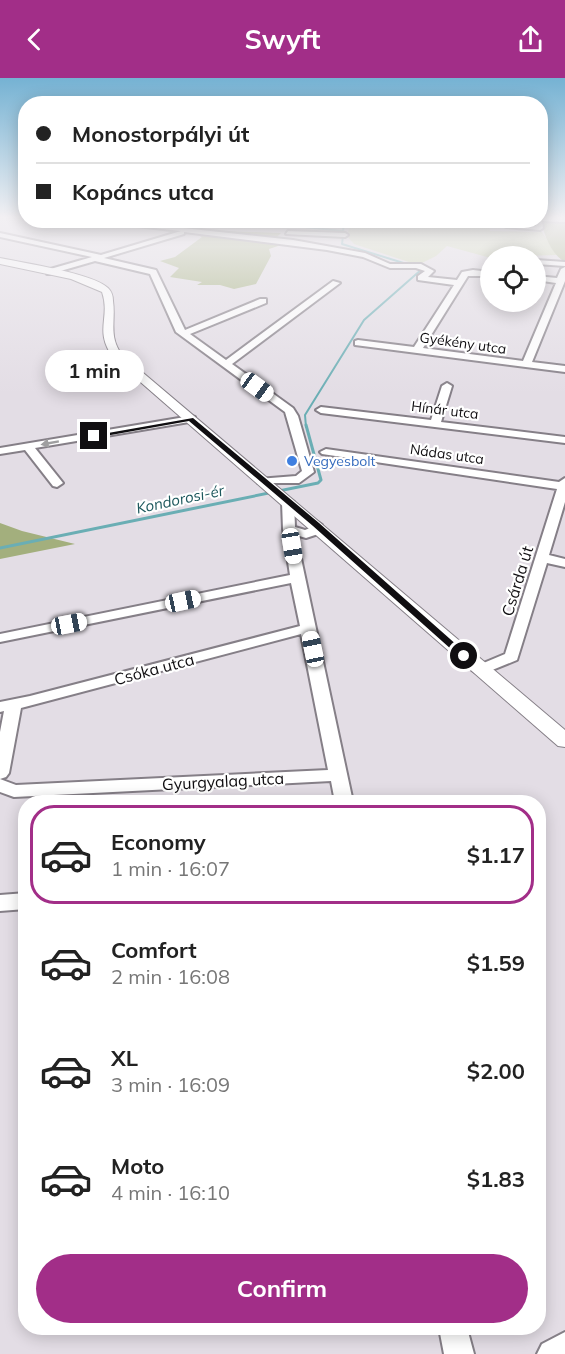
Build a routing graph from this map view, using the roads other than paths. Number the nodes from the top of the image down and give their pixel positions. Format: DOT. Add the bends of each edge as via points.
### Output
graph roads {
  1 [pos="65,276"];
  2 [pos="154,276"];
  3 [pos="422,276"];
  4 [pos="465,276"];
  5 [pos="562,276"];
  6 [pos="546,279"];
  7 [pos="561,280"];
  8 [pos="336,283"];
  9 [pos="460,283"];
  10 [pos="263,301"];
  11 [pos="183,334"];
  12 [pos="358,343"];
  13 [pos="417,350"];
  14 [pos="526,364"];
  15 [pos="225,365"];
  16 [pos="565,369"];
  17 [pos="447,386"];
  18 [pos="321,410"];
  19 [pos="190,419"];
  20 [pos="435,424"];
  21 [pos="565,440"];
  22 [pos="28,447"];
  23 [pos="0,451"];
  24 [pos="326,452"];
  25 [pos="57,483"];
  26 [pos="564,484"];
  27 [pos="275,492"];
  28 [pos="562,508"];
  29 [pos="316,525"];
  30 [pos="289,529"];
  31 [pos="543,558"];
  32 [pos="565,563"];
  33 [pos="297,578"];
  34 [pos="308,628"];
  35 [pos="0,638"];
  36 [pos="480,670"];
  37 [pos="7,706"];
  38 [pos="565,741"];
  39 [pos="0,773"];
  40 [pos="338,776"];
  41 [pos="0,785"];
  42 [pos="342,795"];
  43 [pos="18,902"];
  44 [pos="0,903"];
  45 [pos="455,1335"];
  46 [pos="565,1347"];
  47 [pos="459,1354"];
  48 [pos="552,1354"];
  1 -- 19 [label="street" via="103,288 107,294 107,334 112,351"];
  2 -- 11 [label="street" via="173,321"];
  3 -- 9 [label="street" via="424,279"];
  4 -- 9 [label="street"];
  5 -- 7 [label="street"];
  6 -- 7 [label="street"];
  7 -- 14 [label="street"];
  8 -- 15 [label="street"];
  9 -- 13 [label="street"];
  10 -- 11 [label="street"];
  11 -- 15 [label="street"];
  12 -- 13 [label="street, Gyékény utca"];
  13 -- 14 [label="street, Gyékény utca"];
  14 -- 16 [label="street, Gyékény utca"];
  15 -- 27 [label="street" via="293,416 308,472"];
  17 -- 20 [label="street"];
  18 -- 20 [label="street, Hínár utca"];
  19 -- 22 [label="street, one-way"];
  19 -- 27 [label="street"];
  20 -- 21 [label="street, Hínár utca"];
  22 -- 23 [label="street"];
  22 -- 25 [label="street"];
  24 -- 26 [label="street, Nádas utca"];
  26 -- 28 [label="street, Csárda út"];
  27 -- 29 [label="street"];
  27 -- 30 [label="street"];
  28 -- 31 [label="street, Csárda út"];
  29 -- 30 [label="street" via="316,530 306,534"];
  29 -- 36 [label="street"];
  30 -- 33 [label="street"];
  31 -- 32 [label="street"];
  31 -- 36 [label="street, Csárda út" via="512,657"];
  33 -- 34 [label="street"];
  33 -- 35 [label="street"];
  34 -- 37 [label="street, Csóka utca"];
  34 -- 40 [label="street"];
  36 -- 38 [label="street"];
  37 -- 39 [label="street"];
  40 -- 41 [label="street, Gyurgyalag utca" via="14,791"];
  40 -- 42 [label="street"];
  43 -- 44 [label="street"];
  45 -- 47 [label="street"];
  46 -- 48 [label="street"];
}
